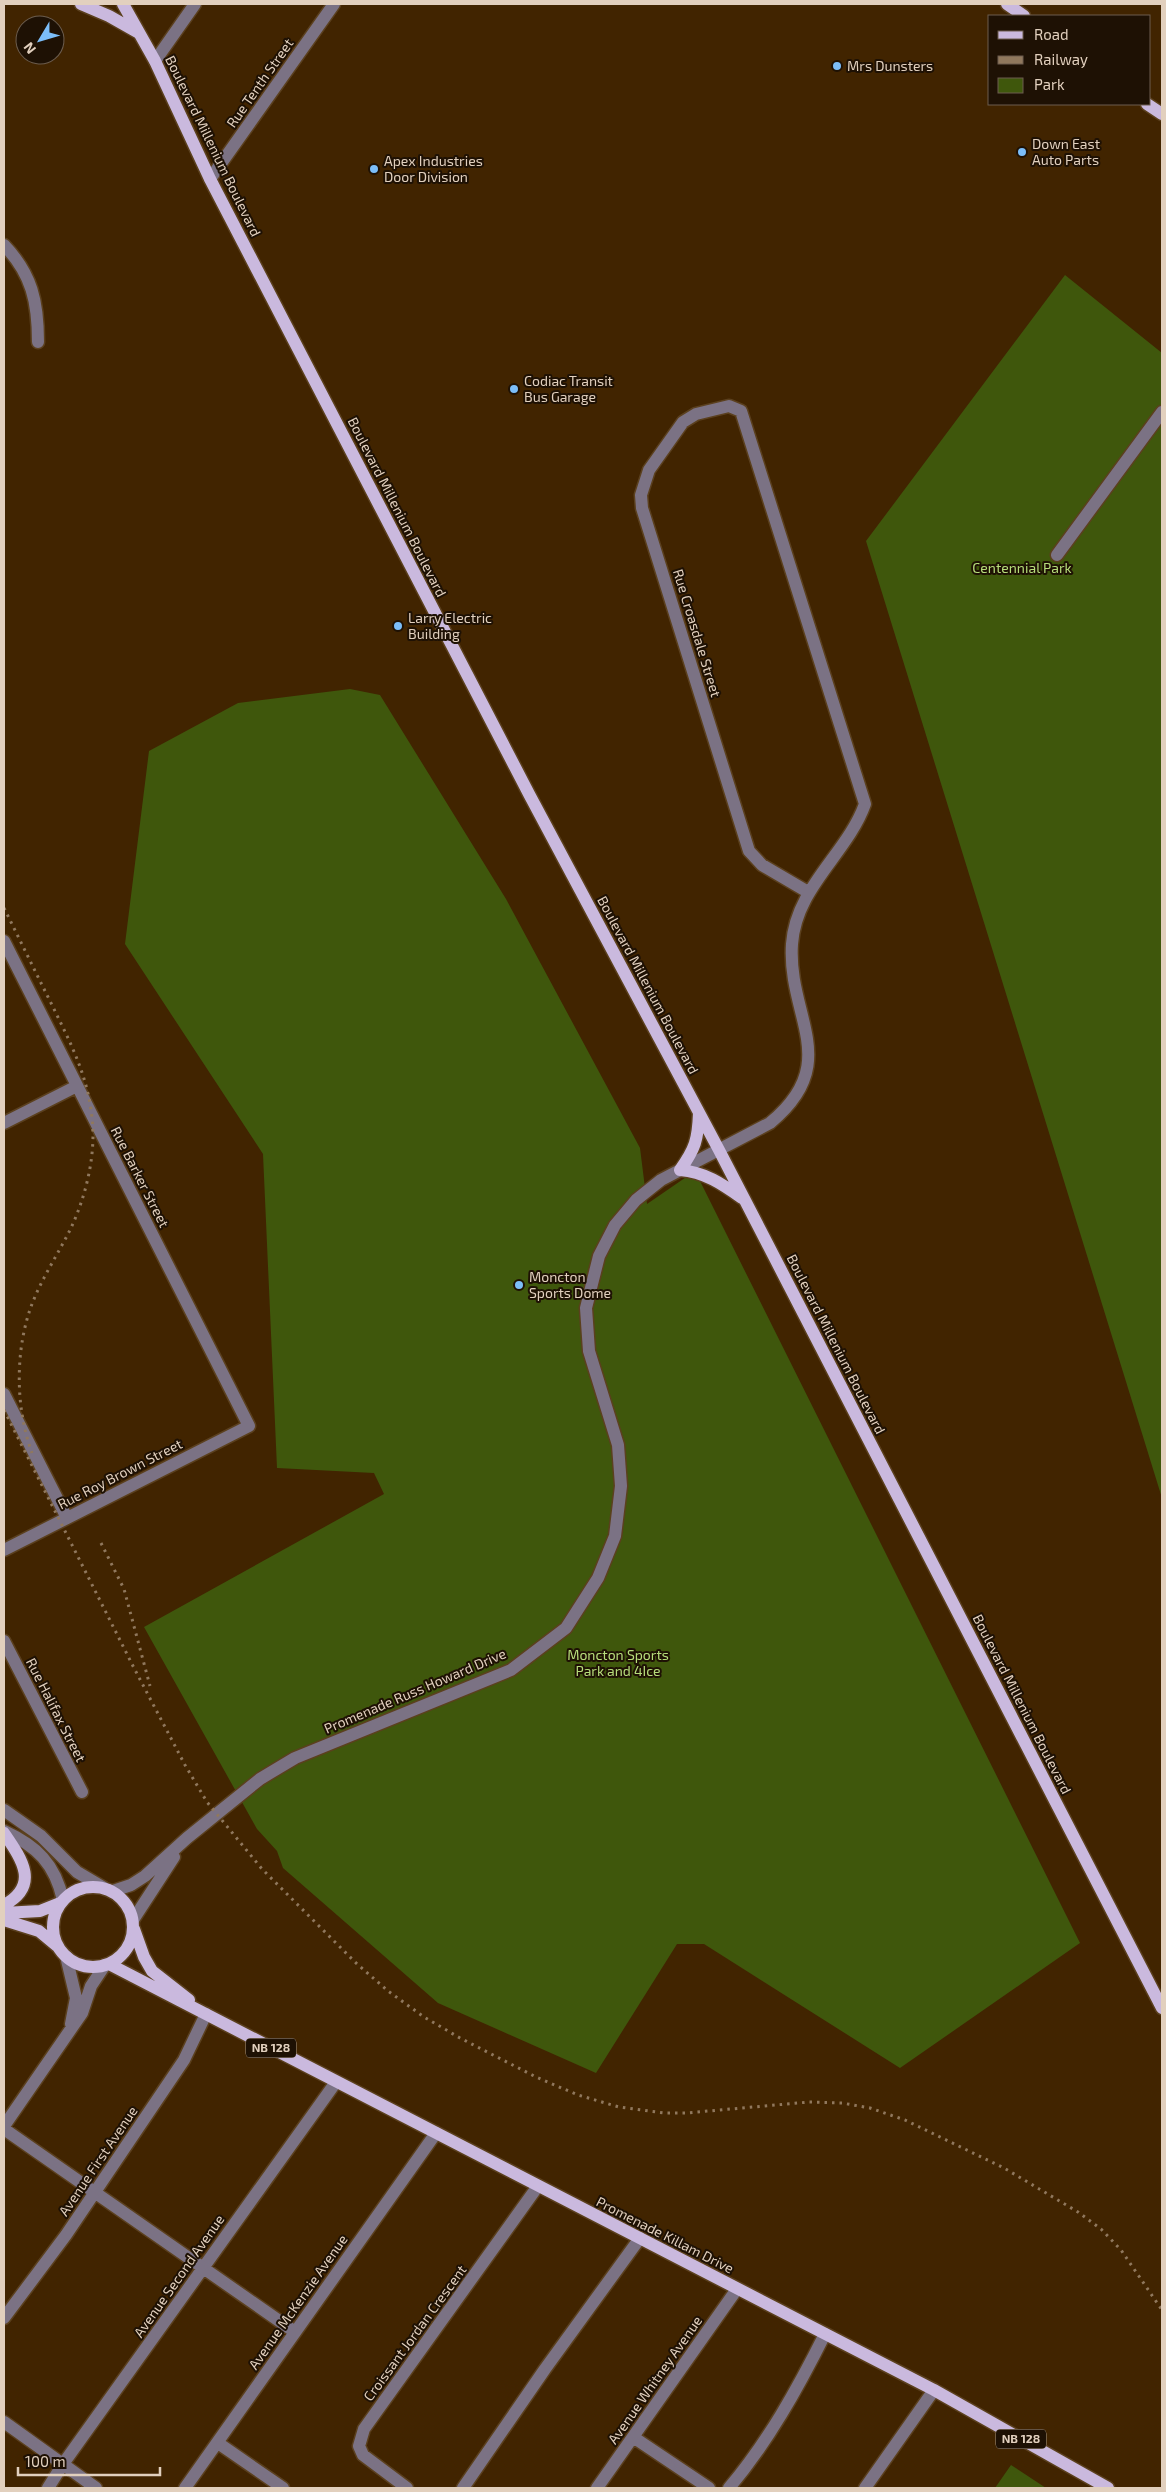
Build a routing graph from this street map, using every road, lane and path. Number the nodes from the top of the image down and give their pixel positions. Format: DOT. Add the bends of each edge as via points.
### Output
graph roads {
  1 [pos="86,4"];
  2 [pos="123,4"];
  3 [pos="195,4"];
  4 [pos="334,4"];
  5 [pos="1007,4"];
  6 [pos="1023,15"];
  7 [pos="139,33"];
  8 [pos="154,61"];
  9 [pos="1148,105"];
  10 [pos="1162,114"];
  11 [pos="210,179"];
  12 [pos="4,245"];
  13 [pos="38,342"];
  14 [pos="741,410"];
  15 [pos="1162,412"];
  16 [pos="1057,555"];
  17 [pos="808,892"];
  18 [pos="4,941"];
  19 [pos="77,1086"];
  20 [pos="699,1113"];
  21 [pos="4,1123"];
  22 [pos="719,1150"];
  23 [pos="680,1170"];
  24 [pos="744,1199"];
  25 [pos="4,1394"];
  26 [pos="249,1426"];
  27 [pos="67,1518"];
  28 [pos="4,1550"];
  29 [pos="4,1641"];
  30 [pos="82,1792"];
  31 [pos="4,1810"];
  32 [pos="4,1832"];
  33 [pos="187,1838"];
  34 [pos="108,1889"];
  35 [pos="62,1901"];
  36 [pos="4,1905"];
  37 [pos="5,1920"];
  38 [pos="133,1924"];
  39 [pos="63,1952"];
  40 [pos="107,1964"];
  41 [pos="1162,2008"];
  42 [pos="206,2014"];
  43 [pos="69,2034"];
  44 [pos="336,2082"];
  45 [pos="4,2127"];
  46 [pos="436,2134"];
  47 [pos="538,2186"];
  48 [pos="94,2193"];
  49 [pos="640,2238"];
  50 [pos="203,2268"];
  51 [pos="737,2289"];
  52 [pos="4,2318"];
  53 [pos="295,2332"];
  54 [pos="825,2334"];
  55 [pos="934,2390"];
  56 [pos="4,2422"];
  57 [pos="633,2436"];
  58 [pos="218,2442"];
  59 [pos="62,2464"];
  60 [pos="48,2488"];
  61 [pos="96,2488"];
  62 [pos="185,2488"];
  63 [pos="283,2488"];
  64 [pos="408,2488"];
  65 [pos="463,2488"];
  66 [pos="597,2488"];
  67 [pos="709,2488"];
  68 [pos="729,2488"];
  69 [pos="865,2488"];
  70 [pos="1108,2488"];
  1 -- 7 [label="main road"];
  2 -- 7 [label="main road, Boulevard Millenium Boulevard"];
  3 -- 8 [label="street"];
  4 -- 11 [label="street, Rue Tenth Street"];
  5 -- 6 [label="main road"];
  7 -- 8 [label="main road, Boulevard Millenium Boulevard"];
  8 -- 11 [label="main road, Boulevard Millenium Boulevard"];
  9 -- 10 [label="main road"];
  11 -- 20 [label="main road, Boulevard Millenium Boulevard" via="529,794"];
  12 -- 13 [label="street" via="18,260 32,290 38,313"];
  14 -- 17 [label="street, Promenade Russ Howard Drive" via="864,794 865,804 859,822"];
  14 -- 17 [label="street, Rue Croasdale Street" via="729,406 696,414 683,422 649,470 641,495 642,508 750,851 762,865"];
  15 -- 16 [label="street"];
  17 -- 22 [label="street, Promenade Russ Howard Drive" via="797,918 792,971 808,1036 806,1077 784,1112"];
  18 -- 19 [label="street, Rue Barker Street"];
  19 -- 21 [label="street"];
  19 -- 26 [label="street, Rue Barker Street"];
  20 -- 22 [label="main road, Boulevard Millenium Boulevard"];
  20 -- 23 [label="main road" via="698,1138"];
  22 -- 23 [label="street, Promenade Russ Howard Drive"];
  22 -- 24 [label="main road, Boulevard Millenium Boulevard"];
  23 -- 24 [label="main road" via="705,1175"];
  23 -- 33 [label="street, Promenade Russ Howard Drive" via="636,1200 615,1225 599,1256 586,1308 589,1352 618,1446 621,1486 614,1536 598,1578 566,1628 511,1670 295,1758 260,1779"];
  24 -- 41 [label="main road, Boulevard Millenium Boulevard"];
  25 -- 27 [label="street"];
  26 -- 27 [label="street, Rue Roy Brown Street"];
  27 -- 28 [label="street, Rue Roy Brown Street"];
  29 -- 30 [label="street, Rue Halifax Street"];
  31 -- 34 [label="street" via="41,1836 78,1872"];
  32 -- 35 [label="street" via="18,1838 49,1863"];
  32 -- 36 [label="main road" via="26,1872 20,1892"];
  33 -- 34 [label="street, Promenade Russ Howard Drive" via="145,1876 131,1885"];
  33 -- 38 [label="street, Promenade Russ Howard Drive"];
  34 -- 35 [label="main road" via="95,1886 77,1889"];
  34 -- 38 [label="main road" via="126,1904"];
  35 -- 37 [label="main road" via="40,1911"];
  35 -- 39 [label="main road" via="53,1919 53,1929"];
  37 -- 39 [label="main road" via="39,1931"];
  38 -- 40 [label="main road" via="132,1938 124,1952"];
  38 -- 42 [label="main road, Promenade Killam Drive / NB 128" via="152,1970"];
  39 -- 40 [label="main road" via="85,1966"];
  39 -- 43 [label="street" via="76,1998"];
  40 -- 42 [label="main road, Promenade Killam Drive / NB 128"];
  40 -- 43 [label="street" via="91,1986 82,2013"];
  42 -- 44 [label="main road, Promenade Killam Drive / NB 128"];
  42 -- 48 [label="street, Avenue First Avenue" via="184,2060"];
  43 -- 45 [label="street"];
  44 -- 46 [label="main road, Promenade Killam Drive / NB 128"];
  44 -- 50 [label="street, Avenue Second Avenue"];
  45 -- 48 [label="street"];
  46 -- 47 [label="main road, Promenade Killam Drive / NB 128"];
  46 -- 53 [label="street, Avenue McKenzie Avenue"];
  47 -- 49 [label="main road, Promenade Killam Drive / NB 128"];
  47 -- 64 [label="street, Croissant Jordan Crescent" via="364,2430 359,2446 363,2454"];
  48 -- 50 [label="street"];
  48 -- 52 [label="street, Avenue First Avenue"];
  49 -- 51 [label="main road, Promenade Killam Drive / NB 128"];
  49 -- 65 [label="street"];
  50 -- 53 [label="street"];
  50 -- 59 [label="street, Avenue Second Avenue"];
  51 -- 54 [label="main road, Promenade Killam Drive / NB 128"];
  51 -- 57 [label="street, Avenue Whitney Avenue"];
  53 -- 58 [label="street, Avenue McKenzie Avenue"];
  54 -- 55 [label="main road, Promenade Killam Drive / NB 128"];
  54 -- 68 [label="street" via="800,2386"];
  55 -- 69 [label="street"];
  55 -- 70 [label="main road, Promenade Killam Drive / NB 128"];
  56 -- 59 [label="street"];
  57 -- 66 [label="street, Avenue Whitney Avenue"];
  57 -- 67 [label="street"];
  58 -- 62 [label="street, Avenue McKenzie Avenue"];
  58 -- 63 [label="street"];
  59 -- 60 [label="street, Avenue Second Avenue"];
  59 -- 61 [label="street"];
}
